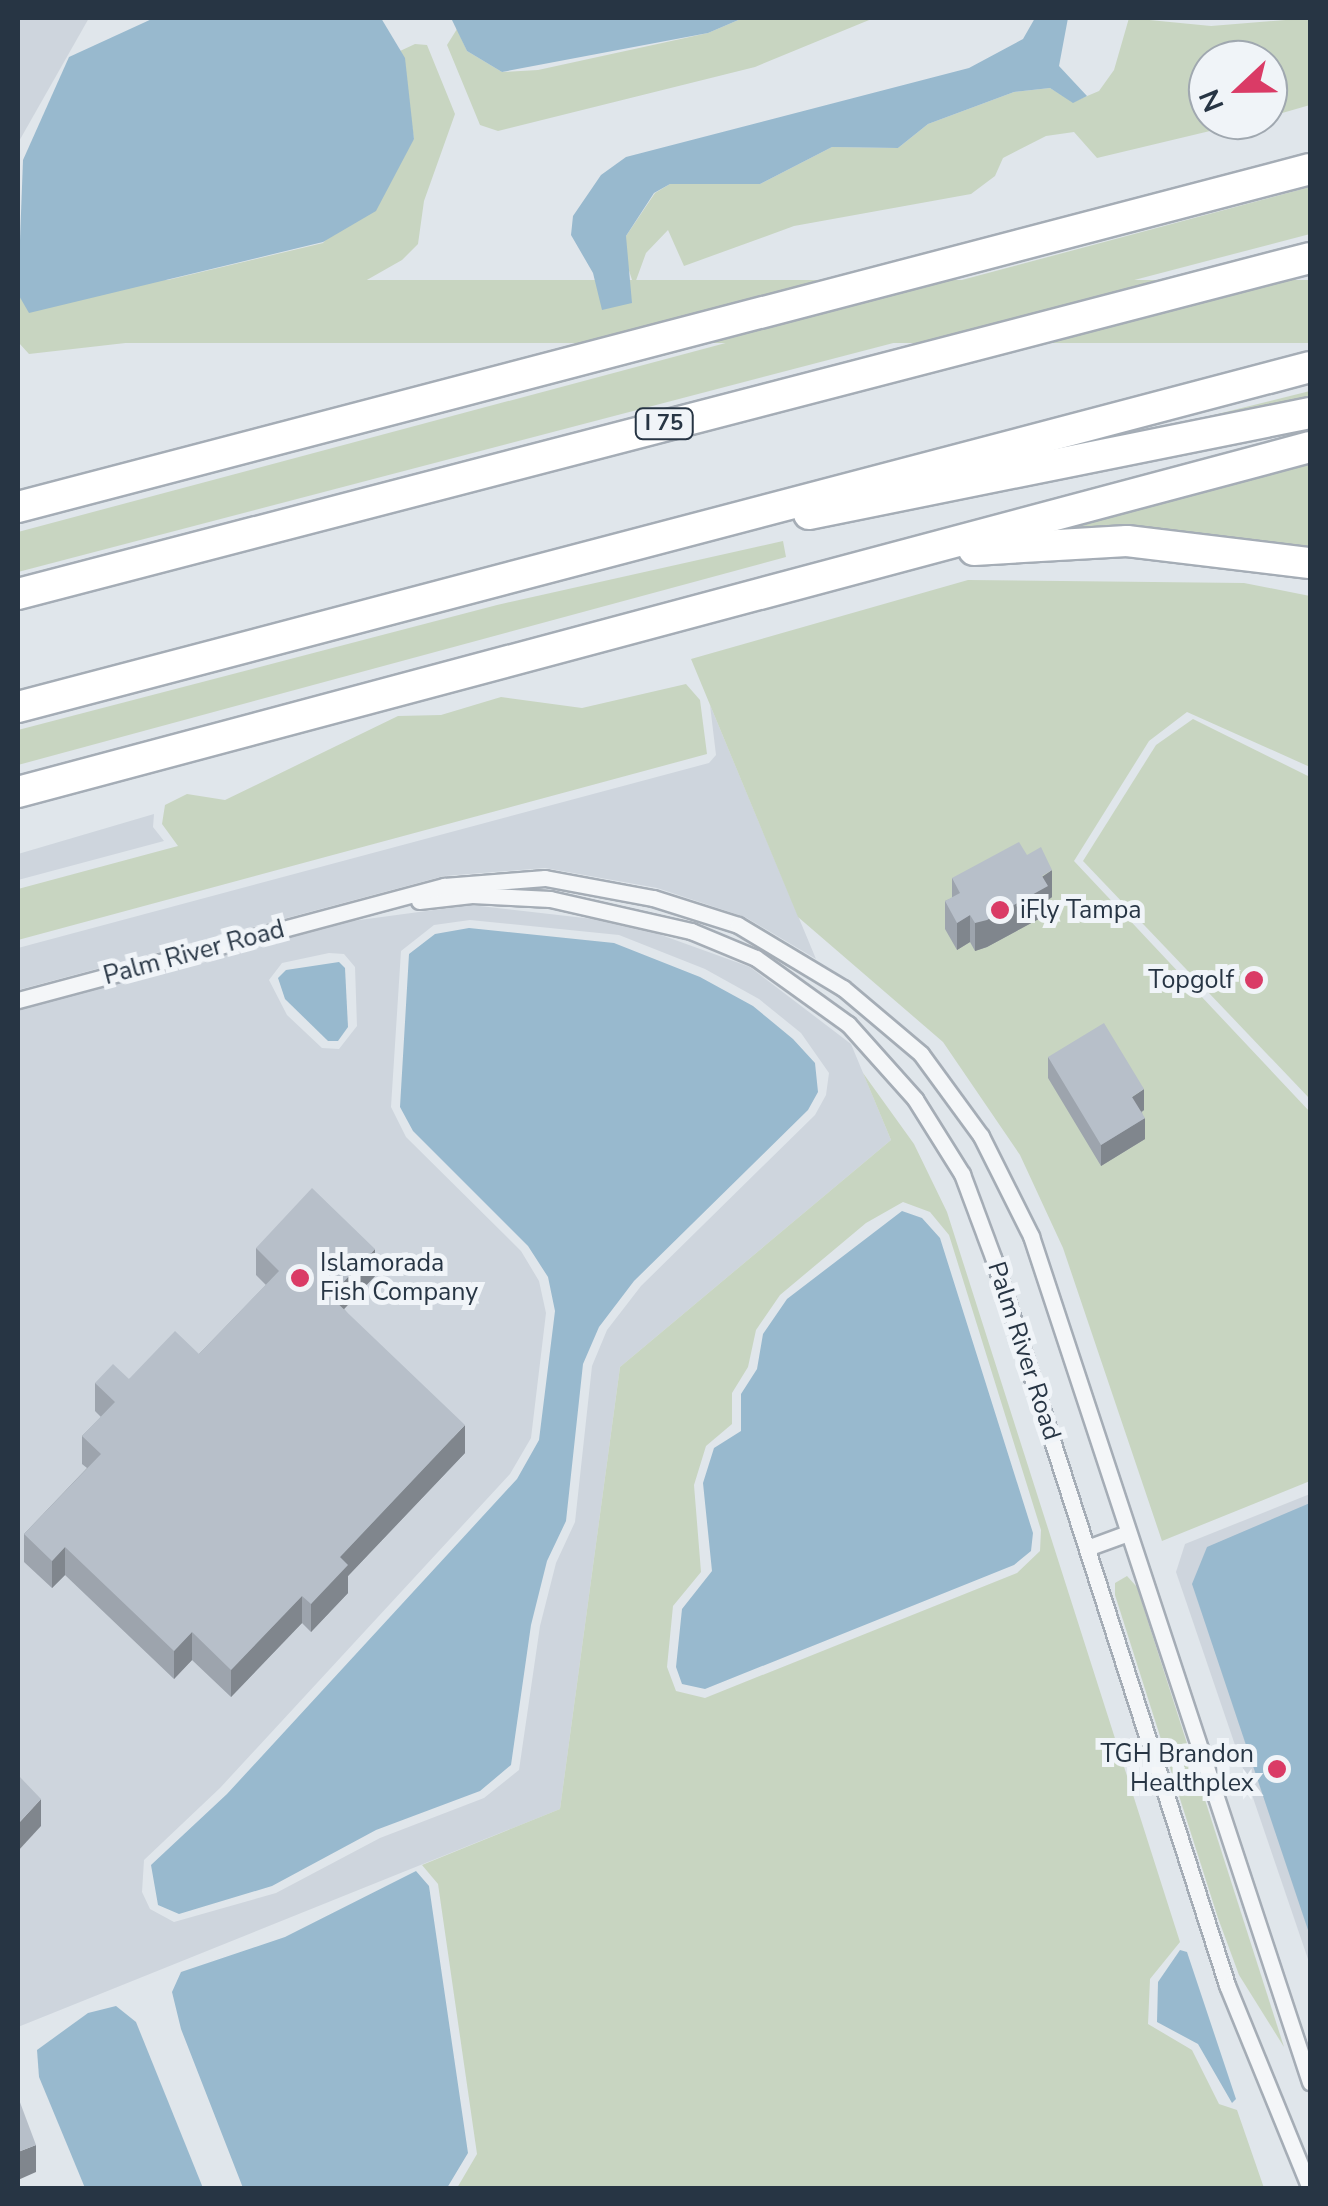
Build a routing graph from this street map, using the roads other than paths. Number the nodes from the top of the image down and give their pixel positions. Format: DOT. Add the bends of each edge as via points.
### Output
graph roads {
  1 [pos="1310,169"];
  2 [pos="1310,258"];
  3 [pos="1310,367"];
  4 [pos="1310,413"];
  5 [pos="1310,447"];
  6 [pos="18,507"];
  7 [pos="716,522"];
  8 [pos="886,561"];
  9 [pos="1310,563"];
  10 [pos="18,594"];
  11 [pos="18,707"];
  12 [pos="18,792"];
  13 [pos="370,907"];
  14 [pos="18,1000"];
  15 [pos="1128,1532"];
  16 [pos="1087,1548"];
  17 [pos="1310,2082"];
  18 [pos="1310,2188"];
  1 -- 6 [label="highway"];
  2 -- 10 [label="highway, I 75"];
  3 -- 7 [label="highway"];
  4 -- 7 [label="highway" via="859,507"];
  5 -- 8 [label="highway"];
  7 -- 11 [label="highway"];
  8 -- 9 [label="highway" via="1021,544 1127,541"];
  8 -- 12 [label="highway"];
  13 -- 14 [label="street, Palm River Road"];
  13 -- 15 [label="street, Palm River Road" via="444,886 544,878 586,882 738,926 843,988 921,1054 981,1136 1032,1236"];
  13 -- 16 [label="street, Palm River Road" via="472,894 631,913 756,958 848,1024 914,1099 962,1174"];
  15 -- 16 [label="street"];
  15 -- 17 [label="street, Palm River Road"];
  16 -- 18 [label="street, Palm River Road" via="1227,1985"];
}
